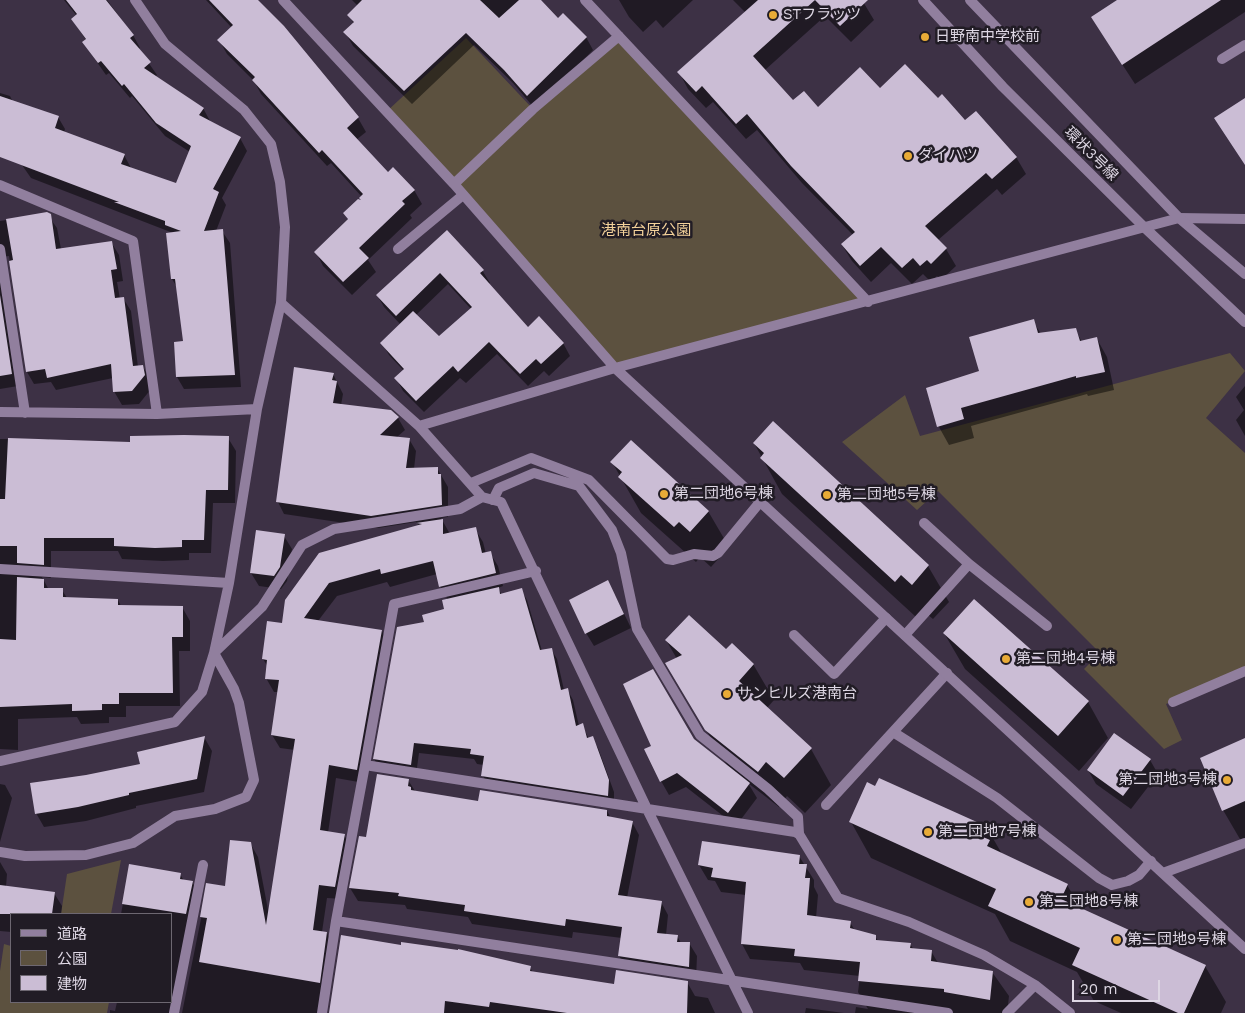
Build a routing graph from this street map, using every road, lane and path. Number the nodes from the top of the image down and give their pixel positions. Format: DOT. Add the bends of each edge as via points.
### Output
graph roads {
  1 [pos="135,0"];
  2 [pos="283,0"];
  3 [pos="585,0"];
  4 [pos="923,0"];
  5 [pos="970,0"];
  6 [pos="619,36"];
  7 [pos="1245,45"];
  8 [pos="1222,59"];
  9 [pos="454,184"];
  10 [pos="0,185"];
  11 [pos="463,195"];
  12 [pos="1179,218"];
  13 [pos="1245,219"];
  14 [pos="1144,228"];
  15 [pos="0,248"];
  16 [pos="398,249"];
  17 [pos="1245,274"];
  18 [pos="868,302"];
  19 [pos="281,303"];
  20 [pos="1245,322"];
  21 [pos="615,368"];
  22 [pos="257,409"];
  23 [pos="0,412"];
  24 [pos="25,413"];
  25 [pos="157,414"];
  26 [pos="419,426"];
  27 [pos="471,484"];
  28 [pos="482,497"];
  29 [pos="493,500"];
  30 [pos="760,502"];
  31 [pos="924,523"];
  32 [pos="969,564"];
  33 [pos="0,569"];
  34 [pos="536,571"];
  35 [pos="229,583"];
  36 [pos="886,618"];
  37 [pos="1047,626"];
  38 [pos="794,635"];
  39 [pos="905,635"];
  40 [pos="214,654"];
  41 [pos="1245,671"];
  42 [pos="947,673"];
  43 [pos="1173,702"];
  44 [pos="893,732"];
  45 [pos="0,761"];
  46 [pos="365,765"];
  47 [pos="826,805"];
  48 [pos="647,809"];
  49 [pos="799,834"];
  50 [pos="1245,843"];
  51 [pos="0,852"];
  52 [pos="1151,861"];
  53 [pos="203,865"];
  54 [pos="1163,873"];
  55 [pos="336,921"];
  56 [pos="1245,949"];
  57 [pos="732,981"];
  58 [pos="1034,985"];
  59 [pos="174,1013"];
  60 [pos="322,1013"];
  61 [pos="748,1013"];
  62 [pos="948,1013"];
  63 [pos="1007,1013"];
  64 [pos="1070,1013"];
  1 -- 19 [label="street" via="165,44 244,110 271,144 280,182 285,227"];
  2 -- 9 [label="street"];
  3 -- 6 [label="street"];
  4 -- 14 [label="street, 環状3号線" via="1003,87"];
  5 -- 12 [label="street, 環状3号線"];
  6 -- 9 [label="street"];
  6 -- 18 [label="street"];
  7 -- 8 [label="street"];
  9 -- 11 [label="street"];
  10 -- 25 [label="street" via="133,241"];
  11 -- 16 [label="street"];
  11 -- 21 [label="street"];
  12 -- 13 [label="street"];
  12 -- 14 [label="street"];
  12 -- 17 [label="street, 環状3号線"];
  14 -- 18 [label="street"];
  14 -- 20 [label="street, 環状3号線"];
  15 -- 24 [label="street"];
  18 -- 21 [label="street"];
  19 -- 22 [label="street"];
  19 -- 26 [label="street"];
  21 -- 26 [label="street"];
  21 -- 30 [label="street"];
  22 -- 25 [label="street"];
  22 -- 35 [label="street"];
  23 -- 24 [label="street"];
  24 -- 25 [label="street"];
  26 -- 27 [label="street"];
  27 -- 28 [label="street"];
  27 -- 30 [label="street" via="531,458 589,480 666,559 673,560 694,554 713,556 718,553"];
  28 -- 29 [label="street"];
  28 -- 40 [label="street" via="460,509 334,529 302,545 262,607"];
  29 -- 34 [label="street" via="501,502"];
  29 -- 49 [label="street" via="499,488 534,473 579,486 612,530 621,553 638,629 700,735 768,788 798,817"];
  30 -- 36 [label="street"];
  31 -- 32 [label="street"];
  32 -- 37 [label="street"];
  32 -- 39 [label="street"];
  33 -- 35 [label="street"];
  34 -- 46 [label="street" via="394,604"];
  34 -- 48 [label="street"];
  35 -- 40 [label="street"];
  36 -- 38 [label="street" via="834,674"];
  36 -- 39 [label="street"];
  39 -- 42 [label="street"];
  40 -- 45 [label="street" via="202,692 175,722"];
  40 -- 51 [label="street" via="239,702 254,780 246,797 214,809 175,816 133,843 86,855 25,856"];
  41 -- 43 [label="street"];
  42 -- 44 [label="street"];
  42 -- 52 [label="street"];
  44 -- 47 [label="street"];
  44 -- 52 [label="street" via="997,798 1112,885 1139,876"];
  46 -- 48 [label="street"];
  46 -- 55 [label="street"];
  48 -- 49 [label="street"];
  48 -- 57 [label="street"];
  49 -- 58 [label="street" via="838,898 909,922 984,955"];
  50 -- 54 [label="street"];
  52 -- 54 [label="street"];
  53 -- 59 [label="street"];
  54 -- 56 [label="street"];
  55 -- 57 [label="street"];
  55 -- 60 [label="street"];
  57 -- 61 [label="street"];
  57 -- 62 [label="street"];
  58 -- 63 [label="street"];
  58 -- 64 [label="street"];
}
